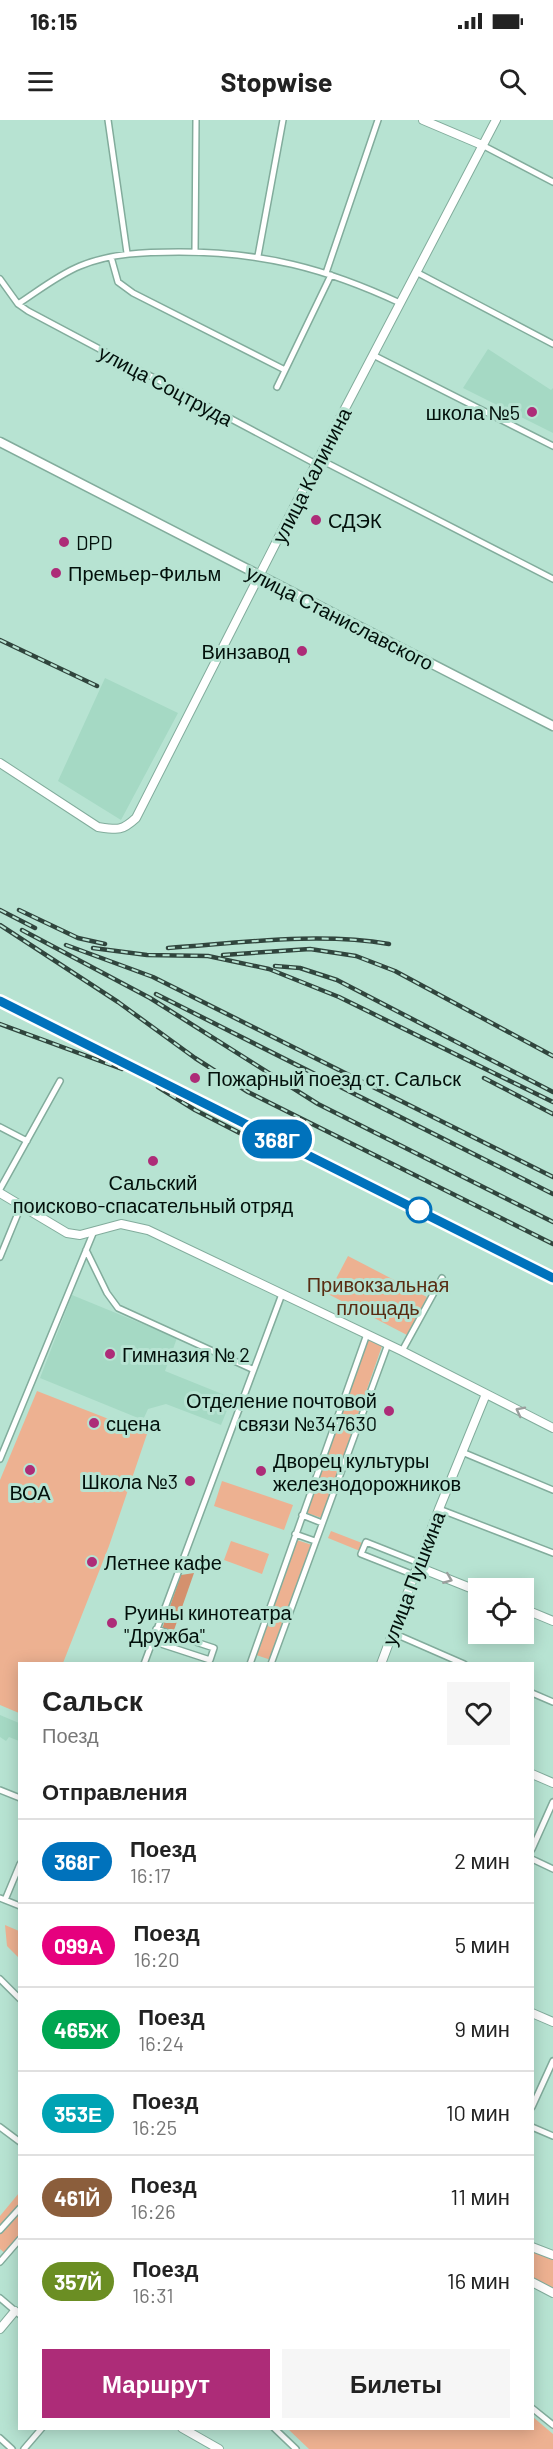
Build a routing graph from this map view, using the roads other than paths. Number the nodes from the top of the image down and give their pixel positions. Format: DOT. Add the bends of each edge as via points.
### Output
graph roads {
  1 [pos="108,120"];
  2 [pos="196,120"];
  3 [pos="283,120"];
  4 [pos="378,120"];
  5 [pos="423,120"];
  6 [pos="496,120"];
  7 [pos="482,146"];
  8 [pos="553,182"];
  9 [pos="195,252"];
  10 [pos="127,253"];
  11 [pos="258,256"];
  12 [pos="111,257"];
  13 [pos="416,272"];
  14 [pos="329,274"];
  15 [pos="0,279"];
  16 [pos="400,303"];
  17 [pos="18,304"];
  18 [pos="553,344"];
  19 [pos="373,355"];
  20 [pos="285,370"];
  21 [pos="277,387"];
  22 [pos="0,442"];
  23 [pos="553,446"];
  24 [pos="318,461"];
  25 [pos="260,577"];
  26 [pos="553,579"];
  27 [pos="553,726"];
  28 [pos="0,763"];
  29 [pos="60,1081"];
  30 [pos="0,1127"];
  31 [pos="27,1141"];
  32 [pos="0,1191"];
  33 [pos="21,1206"];
  34 [pos="94,1231"];
  35 [pos="86,1250"];
  36 [pos="0,1257"];
  37 [pos="442,1278"];
  38 [pos="282,1294"];
  39 [pos="367,1334"];
  40 [pos="387,1344"];
  41 [pos="402,1351"];
  42 [pos="252,1369"];
  43 [pos="486,1394"];
  44 [pos="553,1428"];
  45 [pos="462,1452"];
  46 [pos="0,1459"];
  47 [pos="553,1490"];
  48 [pos="439,1509"];
  49 [pos="302,1515"];
  50 [pos="322,1523"];
  51 [pos="295,1534"];
  52 [pos="315,1541"];
  53 [pos="553,1553"];
  54 [pos="418,1565"];
  55 [pos="414,1575"];
  56 [pos="468,1587"];
  57 [pos="534,1613"];
  58 [pos="553,1621"];
  59 [pos="156,1629"];
  60 [pos="393,1633"];
  61 [pos="152,1641"];
  62 [pos="145,1662"];
  63 [pos="251,1662"];
  64 [pos="272,1662"];
  65 [pos="382,1662"];
  66 [pos="459,1662"];
  67 [pos="534,1694"];
  68 [pos="553,1702"];
  69 [pos="534,1775"];
  70 [pos="553,1783"];
  71 [pos="0,1790"];
  72 [pos="18,1796"];
  73 [pos="553,1802"];
  74 [pos="534,1840"];
  75 [pos="534,1860"];
  76 [pos="18,1868"];
  77 [pos="553,1869"];
  78 [pos="2,1899"];
  79 [pos="18,1905"];
  80 [pos="0,1979"];
  81 [pos="18,1997"];
  82 [pos="534,2014"];
  83 [pos="553,2022"];
  84 [pos="553,2061"];
  85 [pos="534,2103"];
  86 [pos="0,2127"];
  87 [pos="534,2128"];
  88 [pos="553,2136"];
  89 [pos="18,2140"];
  90 [pos="18,2210"];
  91 [pos="0,2230"];
  92 [pos="18,2241"];
  93 [pos="534,2248"];
  94 [pos="553,2255"];
  95 [pos="0,2262"];
  96 [pos="534,2283"];
  97 [pos="553,2293"];
  98 [pos="0,2298"];
  99 [pos="17,2313"];
  100 [pos="0,2329"];
  101 [pos="534,2410"];
  102 [pos="553,2425"];
  103 [pos="40,2430"];
  104 [pos="186,2430"];
  105 [pos="276,2430"];
  106 [pos="0,2438"];
  107 [pos="12,2449"];
  108 [pos="24,2449"];
  109 [pos="219,2449"];
  110 [pos="296,2449"];
  1 -- 10 [label="street"];
  2 -- 9 [label="street"];
  3 -- 11 [label="street"];
  4 -- 14 [label="street"];
  5 -- 7 [label="main road"];
  6 -- 7 [label="main road, улица Калинина"];
  7 -- 8 [label="street"];
  7 -- 13 [label="main road, улица Калинина"];
  9 -- 10 [label="street"];
  9 -- 11 [label="street"];
  10 -- 12 [label="street"];
  11 -- 14 [label="street"];
  12 -- 17 [label="street" via="81,266"];
  12 -- 20 [label="street" via="118,282 133,293"];
  13 -- 16 [label="main road, улица Калинина"];
  13 -- 18 [label="street"];
  14 -- 16 [label="street"];
  14 -- 20 [label="street"];
  15 -- 17 [label="street"];
  16 -- 19 [label="main road, улица Калинина"];
  17 -- 24 [label="street, улица Соцтруда"];
  19 -- 23 [label="street"];
  19 -- 24 [label="main road, улица Калинина"];
  20 -- 21 [label="street"];
  22 -- 25 [label="main road, улица Станиславского"];
  24 -- 25 [label="main road, улица Калинина"];
  24 -- 26 [label="street, улица Соцтруда"];
  25 -- 27 [label="main road, улица Станиславского"];
  25 -- 28 [label="main road, улица Калинина" via="136,818 125,828 99,827"];
  29 -- 31 [label="street"];
  30 -- 31 [label="street"];
  31 -- 32 [label="street"];
  32 -- 33 [label="main road"];
  33 -- 34 [label="main road" via="67,1233"];
  33 -- 36 [label="street"];
  34 -- 35 [label="street"];
  34 -- 38 [label="main road" via="121,1224 148,1230"];
  35 -- 42 [label="street" via="118,1308"];
  35 -- 46 [label="street"];
  37 -- 41 [label="street"];
  38 -- 39 [label="main road"];
  38 -- 42 [label="street"];
  39 -- 40 [label="main road"];
  39 -- 49 [label="street"];
  40 -- 41 [label="main road"];
  40 -- 50 [label="street"];
  41 -- 43 [label="main road"];
  42 -- 59 [label="street"];
  44 -- 43 [label="main road, one-way"];
  43 -- 45 [label="main road, улица Пушкина"];
  45 -- 47 [label="street"];
  45 -- 48 [label="main road, улица Пушкина"];
  48 -- 53 [label="street"];
  48 -- 54 [label="main road, улица Пушкина"];
  49 -- 50 [label="street"];
  49 -- 51 [label="street"];
  50 -- 52 [label="street"];
  51 -- 52 [label="street"];
  51 -- 63 [label="street"];
  52 -- 64 [label="street"];
  54 -- 55 [label="main road, улица Пушкина"];
  54 -- 55 [label="street" via="366,1542 361,1554"];
  54 -- 56 [label="main road, one-way"];
  55 -- 60 [label="main road, улица Пушкина"];
  57 -- 58 [label="main road"];
  59 -- 61 [label="street"];
  59 -- 61 [label="street" via="214,1648 210,1660"];
  60 -- 65 [label="main road, улица Пушкина"];
  60 -- 66 [label="street"];
  61 -- 62 [label="street"];
  67 -- 68 [label="street"];
  69 -- 70 [label="main road"];
  71 -- 72 [label="street"];
  73 -- 74 [label="street"];
  75 -- 77 [label="street"];
  76 -- 78 [label="street"];
  78 -- 79 [label="street"];
  80 -- 81 [label="street"];
  82 -- 83 [label="main road"];
  84 -- 85 [label="street"];
  86 -- 89 [label="street"];
  87 -- 88 [label="street"];
  90 -- 91 [label="street"];
  92 -- 95 [label="street"];
  93 -- 94 [label="main road"];
  96 -- 97 [label="main road"];
  98 -- 99 [label="street"];
  99 -- 100 [label="main road"];
  101 -- 102 [label="street"];
  103 -- 108 [label="street"];
  104 -- 109 [label="main road"];
  105 -- 110 [label="street"];
  106 -- 107 [label="street"];
}
